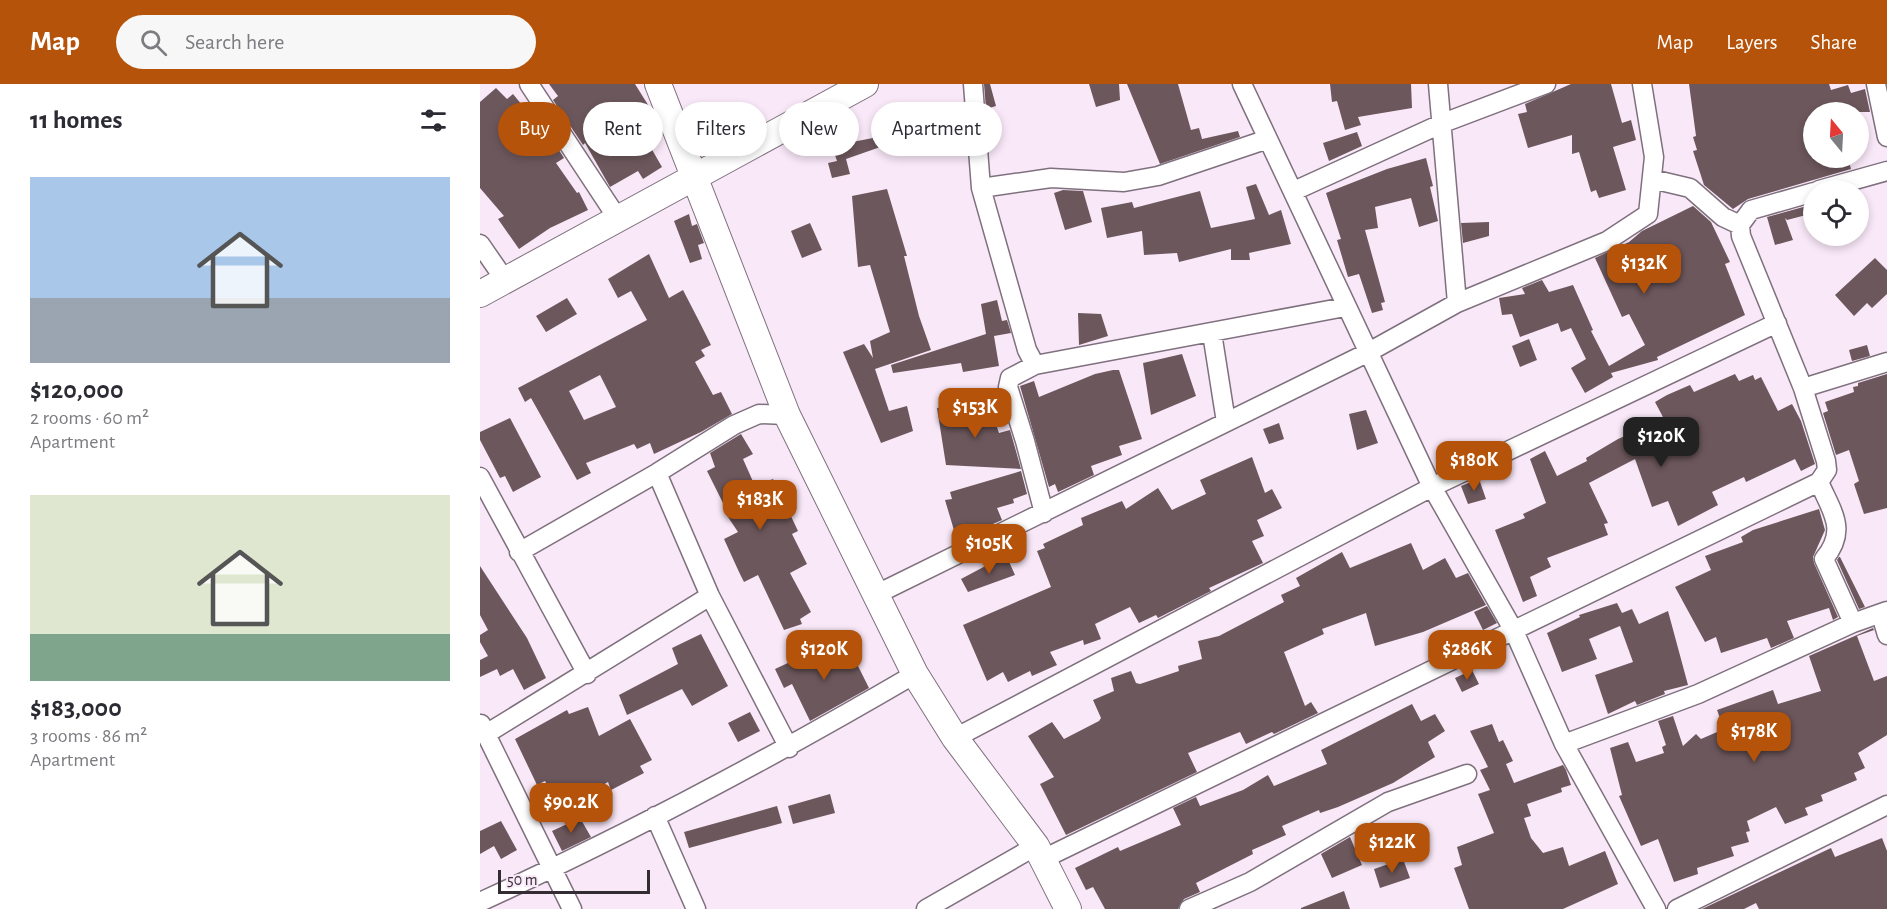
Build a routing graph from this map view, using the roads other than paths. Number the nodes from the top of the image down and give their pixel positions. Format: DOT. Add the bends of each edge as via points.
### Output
graph roads {
  1 [pos="529,84"];
  2 [pos="658,84"];
  3 [pos="865,84"];
  4 [pos="973,84"];
  5 [pos="1242,84"];
  6 [pos="1438,84"];
  7 [pos="1546,84"];
  8 [pos="1642,84"];
  9 [pos="1876,84"];
  10 [pos="1443,123"];
  11 [pos="1887,137"];
  12 [pos="1268,138"];
  13 [pos="1887,171"];
  14 [pos="694,177"];
  15 [pos="1652,179"];
  16 [pos="1855,180"];
  17 [pos="981,188"];
  18 [pos="1294,191"];
  19 [pos="1803,195"];
  20 [pos="618,219"];
  21 [pos="1740,225"];
  22 [pos="480,244"];
  23 [pos="505,280"];
  24 [pos="480,294"];
  25 [pos="1457,303"];
  26 [pos="1345,307"];
  27 [pos="1777,323"];
  28 [pos="1212,333"];
  29 [pos="1367,353"];
  30 [pos="1887,362"];
  31 [pos="1035,365"];
  32 [pos="1803,388"];
  33 [pos="787,415"];
  34 [pos="1226,422"];
  35 [pos="657,473"];
  36 [pos="480,477"];
  37 [pos="1819,482"];
  38 [pos="1432,487"];
  39 [pos="1044,513"];
  40 [pos="519,552"];
  41 [pos="877,594"];
  42 [pos="710,596"];
  43 [pos="1884,613"];
  44 [pos="1853,623"];
  45 [pos="1514,630"];
  46 [pos="1887,635"];
  47 [pos="586,674"];
  48 [pos="915,674"];
  49 [pos="483,728"];
  50 [pos="955,738"];
  51 [pos="1564,744"];
  52 [pos="789,748"];
  53 [pos="1467,774"];
  54 [pos="1887,805"];
  55 [pos="656,816"];
  56 [pos="1039,852"];
  57 [pos="551,870"];
  58 [pos="480,902"];
  59 [pos="572,909"];
  60 [pos="696,909"];
  61 [pos="926,909"];
  62 [pos="1068,909"];
  63 [pos="1189,909"];
  64 [pos="1656,909"];
  65 [pos="1677,909"];
  1 -- 20 [label="street"];
  2 -- 14 [label="street"];
  3 -- 14 [label="street"];
  4 -- 17 [label="street"];
  5 -- 12 [label="street"];
  6 -- 10 [label="street"];
  7 -- 10 [label="street"];
  8 -- 15 [label="street" via="1654,158"];
  9 -- 11 [label="street"];
  10 -- 18 [label="street"];
  10 -- 25 [label="street"];
  12 -- 17 [label="street" via="1158,176 1124,182 1051,178"];
  12 -- 18 [label="street"];
  13 -- 16 [label="street"];
  14 -- 20 [label="street"];
  14 -- 33 [label="street"];
  15 -- 21 [label="street" via="1690,188 1723,217"];
  15 -- 25 [label="street" via="1648,214 1607,241"];
  17 -- 31 [label="street"];
  18 -- 26 [label="street"];
  19 -- 21 [label="street" via="1751,210"];
  20 -- 23 [label="street"];
  21 -- 27 [label="street"];
  22 -- 23 [label="street"];
  23 -- 24 [label="street"];
  25 -- 29 [label="street"];
  26 -- 28 [label="street"];
  26 -- 29 [label="street"];
  27 -- 32 [label="street"];
  27 -- 38 [label="street"];
  28 -- 31 [label="street"];
  28 -- 34 [label="street"];
  29 -- 34 [label="street"];
  29 -- 38 [label="street"];
  30 -- 32 [label="street"];
  31 -- 39 [label="street" via="1010,378 1008,387"];
  32 -- 37 [label="street" via="1826,461 1827,470"];
  33 -- 35 [label="street" via="759,414 734,425"];
  33 -- 41 [label="street"];
  34 -- 39 [label="street"];
  35 -- 40 [label="street"];
  35 -- 42 [label="street"];
  36 -- 40 [label="street"];
  37 -- 44 [label="street" via="1839,530 1824,559"];
  37 -- 45 [label="street"];
  38 -- 45 [label="street"];
  38 -- 50 [label="street"];
  39 -- 41 [label="street"];
  40 -- 47 [label="street"];
  41 -- 48 [label="street"];
  42 -- 47 [label="street"];
  42 -- 52 [label="street"];
  43 -- 44 [label="street"];
  43 -- 46 [label="street"];
  44 -- 51 [label="street" via="1698,694"];
  45 -- 51 [label="street"];
  45 -- 56 [label="street"];
  47 -- 49 [label="street"];
  48 -- 50 [label="street"];
  48 -- 52 [label="street"];
  49 -- 57 [label="street"];
  50 -- 56 [label="street"];
  51 -- 64 [label="street"];
  52 -- 55 [label="street"];
  53 -- 63 [label="street" via="1388,802 1250,882"];
  54 -- 65 [label="street"];
  55 -- 57 [label="street"];
  55 -- 60 [label="street"];
  56 -- 61 [label="street"];
  56 -- 62 [label="street"];
  57 -- 58 [label="street"];
  57 -- 59 [label="street"];
}
